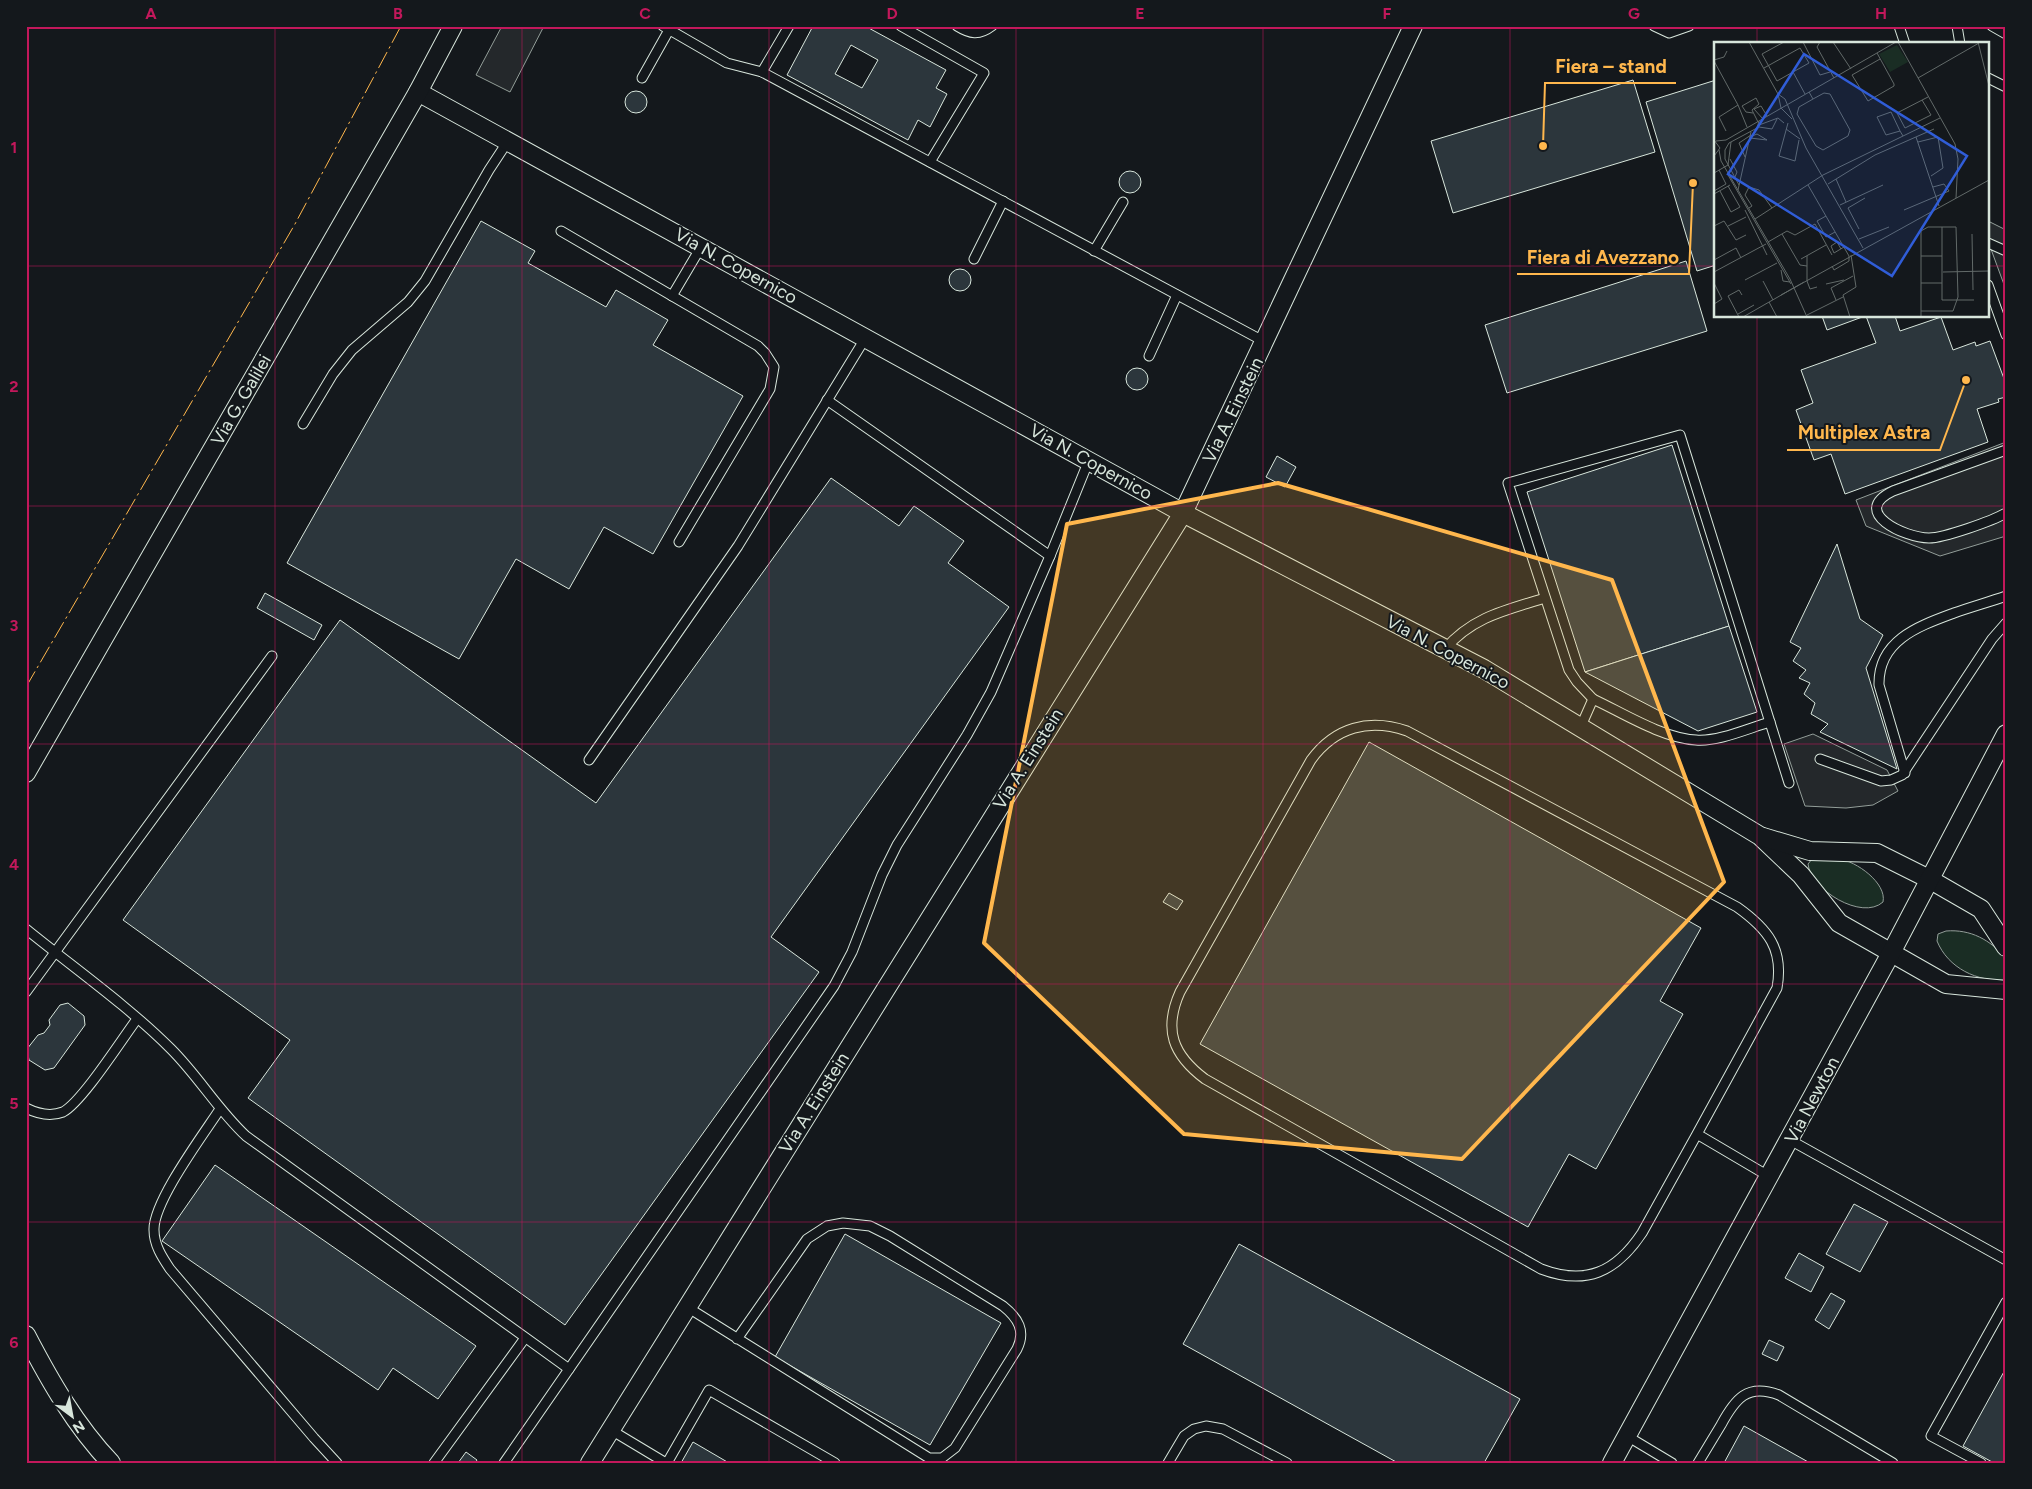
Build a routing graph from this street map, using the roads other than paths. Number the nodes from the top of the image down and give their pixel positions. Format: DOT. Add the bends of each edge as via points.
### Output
graph roads {
  1 [pos="453,26"];
  2 [pos="788,26"];
  3 [pos="900,26"];
  4 [pos="957,26"];
  5 [pos="992,26"];
  6 [pos="1413,26"];
  7 [pos="1654,26"];
  8 [pos="1689,26"];
  9 [pos="1899,26"];
  10 [pos="1957,26"];
  11 [pos="1992,26"];
  12 [pos="666,28"];
  13 [pos="2006,34"];
  14 [pos="1904,42"];
  15 [pos="1960,42"];
  16 [pos="762,72"];
  17 [pos="642,78"];
  18 [pos="1990,79"];
  19 [pos="2006,87"];
  20 [pos="418,92"];
  21 [pos="508,141"];
  22 [pos="930,162"];
  23 [pos="1003,201"];
  24 [pos="1123,202"];
  25 [pos="561,231"];
  26 [pos="1990,244"];
  27 [pos="701,247"];
  28 [pos="1094,250"];
  29 [pos="2006,251"];
  30 [pos="974,259"];
  31 [pos="1990,291"];
  32 [pos="1177,295"];
  33 [pos="672,296"];
  34 [pos="2006,335"];
  35 [pos="866,337"];
  36 [pos="1265,342"];
  37 [pos="1149,356"];
  38 [pos="827,400"];
  39 [pos="303,424"];
  40 [pos="2006,450"];
  41 [pos="1089,460"];
  42 [pos="1183,513"];
  43 [pos="2006,513"];
  44 [pos="679,542"];
  45 [pos="1050,556"];
  46 [pos="2006,596"];
  47 [pos="1545,598"];
  48 [pos="2006,623"];
  49 [pos="1445,649"];
  50 [pos="272,656"];
  51 [pos="1593,699"];
  52 [pos="1770,722"];
  53 [pos="1580,726"];
  54 [pos="2006,734"];
  55 [pos="1820,758"];
  56 [pos="589,760"];
  57 [pos="1905,772"];
  58 [pos="26,773"];
  59 [pos="1789,783"];
  60 [pos="1760,836"];
  61 [pos="1929,879"];
  62 [pos="26,929"];
  63 [pos="2006,947"];
  64 [pos="54,952"];
  65 [pos="1891,953"];
  66 [pos="2006,990"];
  67 [pos="26,992"];
  68 [pos="137,1018"];
  69 [pos="26,1108"];
  70 [pos="220,1109"];
  71 [pos="1696,1134"];
  72 [pos="1790,1140"];
  73 [pos="1770,1177"];
  74 [pos="2006,1260"];
  75 [pos="2006,1302"];
  76 [pos="687,1307"];
  77 [pos="26,1335"];
  78 [pos="525,1338"];
  79 [pos="737,1339"];
  80 [pos="569,1369"];
  81 [pos="611,1430"];
  82 [pos="1627,1436"];
  83 [pos="928,1460"];
  84 [pos="111,1463"];
  85 [pos="337,1463"];
  86 [pos="434,1463"];
  87 [pos="504,1463"];
  88 [pos="590,1463"];
  89 [pos="666,1463"];
  90 [pos="835,1463"];
  91 [pos="1168,1463"];
  92 [pos="1287,1463"];
  93 [pos="1612,1463"];
  94 [pos="1672,1463"];
  95 [pos="1698,1463"];
  96 [pos="1893,1463"];
  97 [pos="1981,1463"];
  1 -- 20 [label="street, Via G. Galilei"];
  2 -- 16 [label="lane"];
  3 -- 22 [label="lane" via="984,73"];
  4 -- 5 [label="lane" via="979,33"];
  6 -- 36 [label="street, Via A. Einstein"];
  7 -- 8 [label="lane" via="1669,33"];
  9 -- 14 [label="lane"];
  10 -- 15 [label="lane"];
  11 -- 13 [label="lane"];
  12 -- 16 [label="lane" via="727,63"];
  12 -- 17 [label="lane"];
  16 -- 22 [label="lane"];
  18 -- 19 [label="lane"];
  20 -- 21 [label="street, Via N. Copernico"];
  20 -- 58 [label="street, Via G. Galilei"];
  21 -- 27 [label="street, Via N. Copernico"];
  21 -- 39 [label="lane" via="425,281 400,309 352,350 333,374"];
  22 -- 23 [label="lane"];
  23 -- 28 [label="lane"];
  23 -- 30 [label="lane"];
  24 -- 28 [label="lane"];
  25 -- 33 [label="lane"];
  26 -- 29 [label="lane"];
  27 -- 33 [label="lane"];
  27 -- 35 [label="street, Via N. Copernico"];
  28 -- 32 [label="lane"];
  31 -- 34 [label="lane"];
  32 -- 36 [label="lane"];
  32 -- 37 [label="lane"];
  33 -- 44 [label="lane" via="758,346 774,367 770,389"];
  35 -- 38 [label="lane"];
  35 -- 41 [label="street, Via N. Copernico"];
  36 -- 42 [label="street, Via A. Einstein"];
  38 -- 45 [label="lane"];
  38 -- 56 [label="lane" via="738,546"];
  40 -- 43 [label="lane" via="1885,494 1877,505 1886,525 1929,538"];
  41 -- 42 [label="street, Via N. Copernico"];
  41 -- 45 [label="lane"];
  42 -- 49 [label="street, Via N. Copernico"];
  42 -- 76 [label="street, Via A. Einstein"];
  45 -- 80 [label="lane" via="991,692 897,845 852,952 834,986"];
  46 -- 57 [label="lane" via="1916,628 1898,640 1887,656 1879,675 1879,685"];
  47 -- 49 [label="lane" via="1480,620 1464,629"];
  47 -- 51 [label="lane" via="1569,670"];
  47 -- 52 [label="lane" via="1508,483 1680,435"];
  48 -- 57 [label="lane" via="1992,638"];
  49 -- 53 [label="street, Via N. Copernico"];
  50 -- 64 [label="lane"];
  51 -- 52 [label="lane" via="1663,732 1696,740"];
  51 -- 53 [label="lane"];
  52 -- 59 [label="lane"];
  53 -- 60 [label="street, Via N. Copernico"];
  54 -- 61 [label="street, Via Newton"];
  55 -- 57 [label="lane" via="1880,781 1891,780"];
  60 -- 61 [label="street" via="1810,851 1877,853"];
  60 -- 65 [label="street" via="1801,875 1839,923"];
  61 -- 63 [label="street" via="1981,909"];
  61 -- 65 [label="street, Via Newton"];
  62 -- 64 [label="lane"];
  64 -- 67 [label="lane"];
  64 -- 68 [label="lane"];
  65 -- 66 [label="street" via="1946,984"];
  65 -- 72 [label="street, Via Newton"];
  68 -- 69 [label="lane" via="72,1105 47,1115"];
  68 -- 70 [label="lane" via="185,1064"];
  70 -- 78 [label="lane" via="257,1145"];
  70 -- 85 [label="lane" via="163,1197 156,1213 156,1243 170,1269"];
  71 -- 71 [label="lane" via="1777,988 1779,964 1764,929 1737,907 1407,732 1382,725 1358,727 1321,746 1174,1006 1171,1031 1178,1052 1190,1067 1205,1079 1541,1269 1569,1277 1584,1276 1610,1267 1633,1247"];
  71 -- 73 [label="lane"];
  72 -- 73 [label="street, Via Newton"];
  72 -- 74 [label="lane"];
  73 -- 82 [label="street, Via Newton"];
  75 -- 97 [label="lane" via="1932,1436"];
  76 -- 79 [label="lane"];
  76 -- 81 [label="street, Via A. Einstein"];
  77 -- 84 [label="street" via="69,1411"];
  78 -- 80 [label="lane"];
  78 -- 86 [label="lane"];
  79 -- 83 [label="lane"];
  79 -- 83 [label="lane" via="802,1245 820,1229 843,1223 870,1226 1003,1306 1020,1326 1017,1349 956,1448 942,1458"];
  80 -- 87 [label="lane"];
  81 -- 88 [label="street, Via A. Einstein"];
  81 -- 89 [label="lane"];
  82 -- 93 [label="street, Via Newton"];
  82 -- 94 [label="lane"];
  89 -- 90 [label="lane" via="709,1390"];
  91 -- 92 [label="lane" via="1184,1436 1206,1426 1223,1429"];
  95 -- 96 [label="lane" via="1732,1406 1744,1395 1761,1391 1779,1395"];
}
